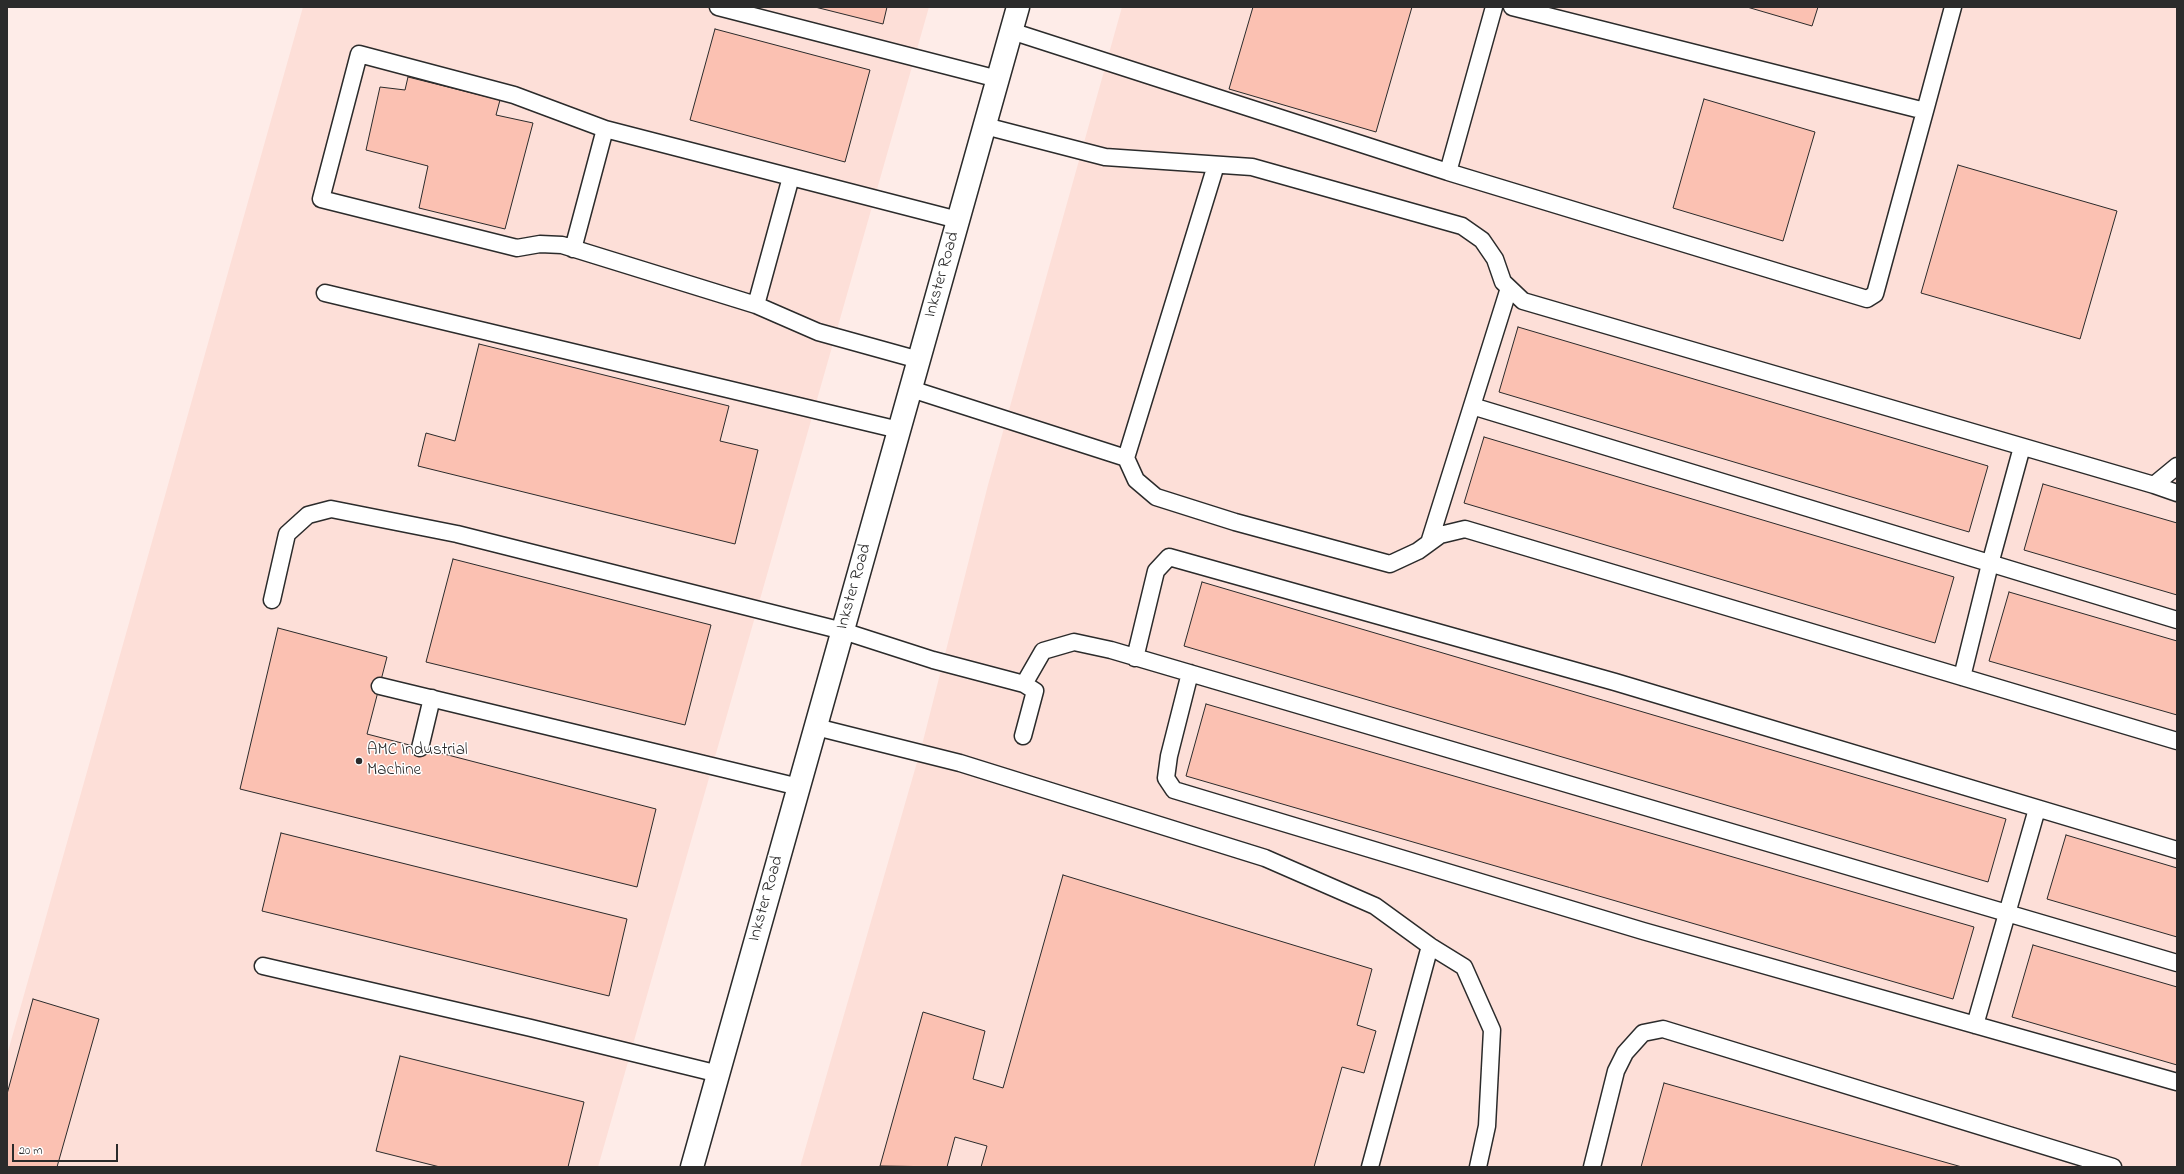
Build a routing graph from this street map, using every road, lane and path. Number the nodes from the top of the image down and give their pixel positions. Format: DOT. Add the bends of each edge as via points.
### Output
graph roads {
  1 [pos="718,7"];
  2 [pos="1018,7"];
  3 [pos="1494,7"];
  4 [pos="1512,7"];
  5 [pos="1953,7"];
  6 [pos="1011,31"];
  7 [pos="998,79"];
  8 [pos="1925,111"];
  9 [pos="985,126"];
  10 [pos="605,129"];
  11 [pos="1216,166"];
  12 [pos="1448,172"];
  13 [pos="791,177"];
  14 [pos="958,220"];
  15 [pos="573,249"];
  16 [pos="1509,288"];
  17 [pos="325,293"];
  18 [pos="756,305"];
  19 [pos="919,360"];
  20 [pos="911,389"];
  21 [pos="1472,406"];
  22 [pos="899,430"];
  23 [pos="2022,447"];
  24 [pos="1126,458"];
  25 [pos="2177,466"];
  26 [pos="2154,485"];
  27 [pos="2177,493"];
  28 [pos="1430,543"];
  29 [pos="1990,564"];
  30 [pos="272,600"];
  31 [pos="2177,620"];
  32 [pos="843,631"];
  33 [pos="1135,658"];
  34 [pos="1190,674"];
  35 [pos="1962,677"];
  36 [pos="1024,684"];
  37 [pos="380,686"];
  38 [pos="432,698"];
  39 [pos="816,727"];
  40 [pos="1023,736"];
  41 [pos="2177,741"];
  42 [pos="420,748"];
  43 [pos="799,787"];
  44 [pos="2037,809"];
  45 [pos="2177,850"];
  46 [pos="2007,914"];
  47 [pos="1430,946"];
  48 [pos="2177,963"];
  49 [pos="263,966"];
  50 [pos="1975,1025"];
  51 [pos="719,1074"];
  52 [pos="2177,1082"];
  53 [pos="692,1167"];
  54 [pos="1370,1167"];
  55 [pos="1478,1167"];
  56 [pos="1592,1167"];
  57 [pos="2113,1167"];
  1 -- 7 [label="lane"];
  2 -- 6 [label="main road, Inkster Road"];
  3 -- 12 [label="lane"];
  4 -- 8 [label="lane"];
  5 -- 8 [label="lane"];
  6 -- 7 [label="main road, Inkster Road"];
  6 -- 12 [label="lane"];
  7 -- 9 [label="main road, Inkster Road"];
  8 -- 12 [label="lane" via="1875,294 1866,299"];
  9 -- 11 [label="lane" via="1105,157"];
  9 -- 14 [label="main road, Inkster Road"];
  10 -- 13 [label="lane"];
  10 -- 15 [label="lane"];
  10 -- 15 [label="lane" via="514,95 359,54 322,199 517,248 540,244 562,245"];
  11 -- 16 [label="lane" via="1252,167 1462,226 1482,240 1495,259 1503,282"];
  11 -- 24 [label="lane"];
  13 -- 14 [label="lane"];
  13 -- 18 [label="lane"];
  14 -- 19 [label="main road, Inkster Road"];
  15 -- 18 [label="lane"];
  16 -- 21 [label="lane"];
  16 -- 23 [label="lane" via="1523,301"];
  17 -- 22 [label="lane"];
  18 -- 19 [label="lane" via="818,332"];
  19 -- 20 [label="main road, Inkster Road"];
  20 -- 22 [label="main road, Inkster Road"];
  20 -- 24 [label="lane"];
  21 -- 28 [label="lane"];
  21 -- 29 [label="lane"];
  22 -- 32 [label="main road, Inkster Road"];
  23 -- 26 [label="lane"];
  23 -- 29 [label="lane"];
  24 -- 28 [label="lane" via="1136,480 1156,497 1235,522 1390,564"];
  25 -- 26 [label="lane"];
  26 -- 27 [label="lane"];
  28 -- 35 [label="lane" via="1440,535 1465,529"];
  29 -- 31 [label="lane"];
  29 -- 35 [label="lane"];
  30 -- 32 [label="lane" via="287,534 308,516 331,510 458,534"];
  32 -- 36 [label="lane" via="933,660"];
  32 -- 39 [label="main road, Inkster Road"];
  33 -- 34 [label="lane"];
  33 -- 36 [label="lane" via="1074,642 1043,651"];
  33 -- 44 [label="lane" via="1156,571 1169,557 1615,682"];
  34 -- 46 [label="lane"];
  34 -- 50 [label="lane" via="1169,756 1166,778 1174,790 1635,928"];
  35 -- 41 [label="lane"];
  36 -- 40 [label="lane" via="1035,691"];
  37 -- 38 [label="lane"];
  38 -- 42 [label="lane"];
  38 -- 43 [label="lane"];
  39 -- 43 [label="main road, Inkster Road"];
  39 -- 47 [label="lane" via="960,763 1265,858 1375,906"];
  43 -- 51 [label="main road, Inkster Road"];
  44 -- 45 [label="lane"];
  44 -- 46 [label="lane"];
  46 -- 48 [label="lane"];
  46 -- 50 [label="lane"];
  47 -- 54 [label="lane"];
  47 -- 55 [label="lane" via="1464,967 1492,1030 1487,1126"];
  49 -- 51 [label="lane"];
  50 -- 52 [label="lane"];
  51 -- 53 [label="main road, Inkster Road"];
  56 -- 57 [label="lane" via="1616,1071 1625,1053 1643,1033 1663,1029"];
}
